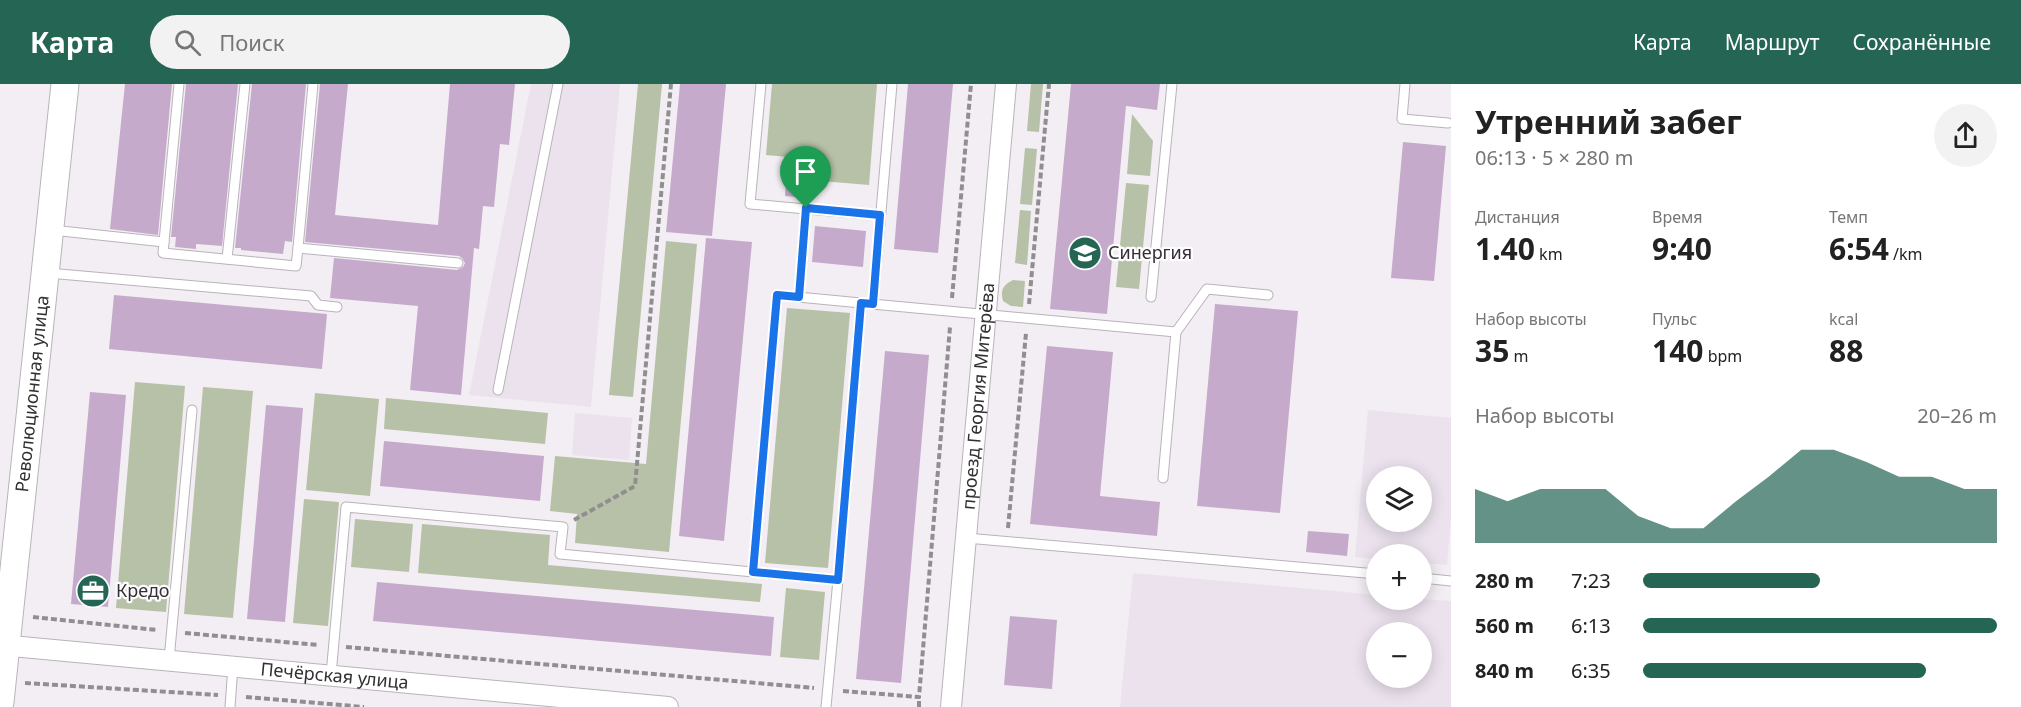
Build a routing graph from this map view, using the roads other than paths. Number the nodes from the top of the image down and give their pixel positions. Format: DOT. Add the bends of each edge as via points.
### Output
graph roads {
  1 [pos="61,84"];
  2 [pos="179,84"];
  3 [pos="245,84"];
  4 [pos="313,84"];
  5 [pos="558,84"];
  6 [pos="760,84"];
  7 [pos="892,84"];
  8 [pos="1006,84"];
  9 [pos="1172,84"];
  10 [pos="1405,84"];
  11 [pos="1448,123"];
  12 [pos="806,208"];
  13 [pos="880,215"];
  14 [pos="50,230"];
  15 [pos="164,242"];
  16 [pos="298,248"];
  17 [pos="227,259"];
  18 [pos="458,263"];
  19 [pos="45,273"];
  20 [pos="1268,295"];
  21 [pos="799,297"];
  22 [pos="1150,297"];
  23 [pos="861,303"];
  24 [pos="873,304"];
  25 [pos="337,307"];
  26 [pos="985,314"];
  27 [pos="1176,332"];
  28 [pos="498,390"];
  29 [pos="192,410"];
  30 [pos="1163,478"];
  31 [pos="966,538"];
  32 [pos="753,572"];
  33 [pos="1366,573"];
  34 [pos="1432,579"];
  35 [pos="838,580"];
  36 [pos="1451,581"];
  37 [pos="3,645"];
  38 [pos="169,660"];
  39 [pos="233,666"];
  40 [pos="330,675"];
  41 [pos="1,691"];
  42 [pos="230,707"];
  43 [pos="668,707"];
  44 [pos="826,707"];
  45 [pos="951,707"];
  1 -- 14 [label="main road, Революционная улица"];
  2 -- 15 [label="lane"];
  3 -- 17 [label="lane"];
  4 -- 16 [label="lane"];
  5 -- 28 [label="lane"];
  6 -- 12 [label="lane" via="750,204"];
  7 -- 13 [label="lane"];
  8 -- 26 [label="street, проезд Георгия Митерёва"];
  9 -- 22 [label="lane"];
  10 -- 11 [label="lane" via="1402,118"];
  12 -- 13 [label="lane"];
  12 -- 21 [label="lane"];
  13 -- 24 [label="lane"];
  14 -- 15 [label="lane"];
  14 -- 19 [label="main road, Революционная улица"];
  15 -- 17 [label="lane" via="164,253"];
  16 -- 17 [label="lane" via="296,266"];
  16 -- 18 [label="lane"];
  19 -- 25 [label="lane" via="311,296 318,305"];
  19 -- 37 [label="main road, Революционная улица"];
  20 -- 27 [label="lane" via="1207,289"];
  21 -- 23 [label="lane"];
  21 -- 32 [label="lane" via="777,295"];
  23 -- 24 [label="lane"];
  23 -- 35 [label="lane"];
  24 -- 26 [label="lane"];
  26 -- 27 [label="lane"];
  26 -- 31 [label="street, проезд Георгия Митерёва"];
  27 -- 30 [label="lane"];
  29 -- 38 [label="lane"];
  31 -- 33 [label="lane"];
  31 -- 45 [label="street, проезд Георгия Митерёва"];
  32 -- 35 [label="lane"];
  32 -- 40 [label="lane" via="560,554 563,527 346,507"];
  34 -- 36 [label="lane"];
  35 -- 44 [label="lane"];
  37 -- 38 [label="street, Печёрская улица"];
  37 -- 41 [label="main road, Революционная улица"];
  38 -- 39 [label="street, Печёрская улица"];
  39 -- 40 [label="street, Печёрская улица"];
  39 -- 42 [label="lane"];
  40 -- 43 [label="street, Печёрская улица"];
}
